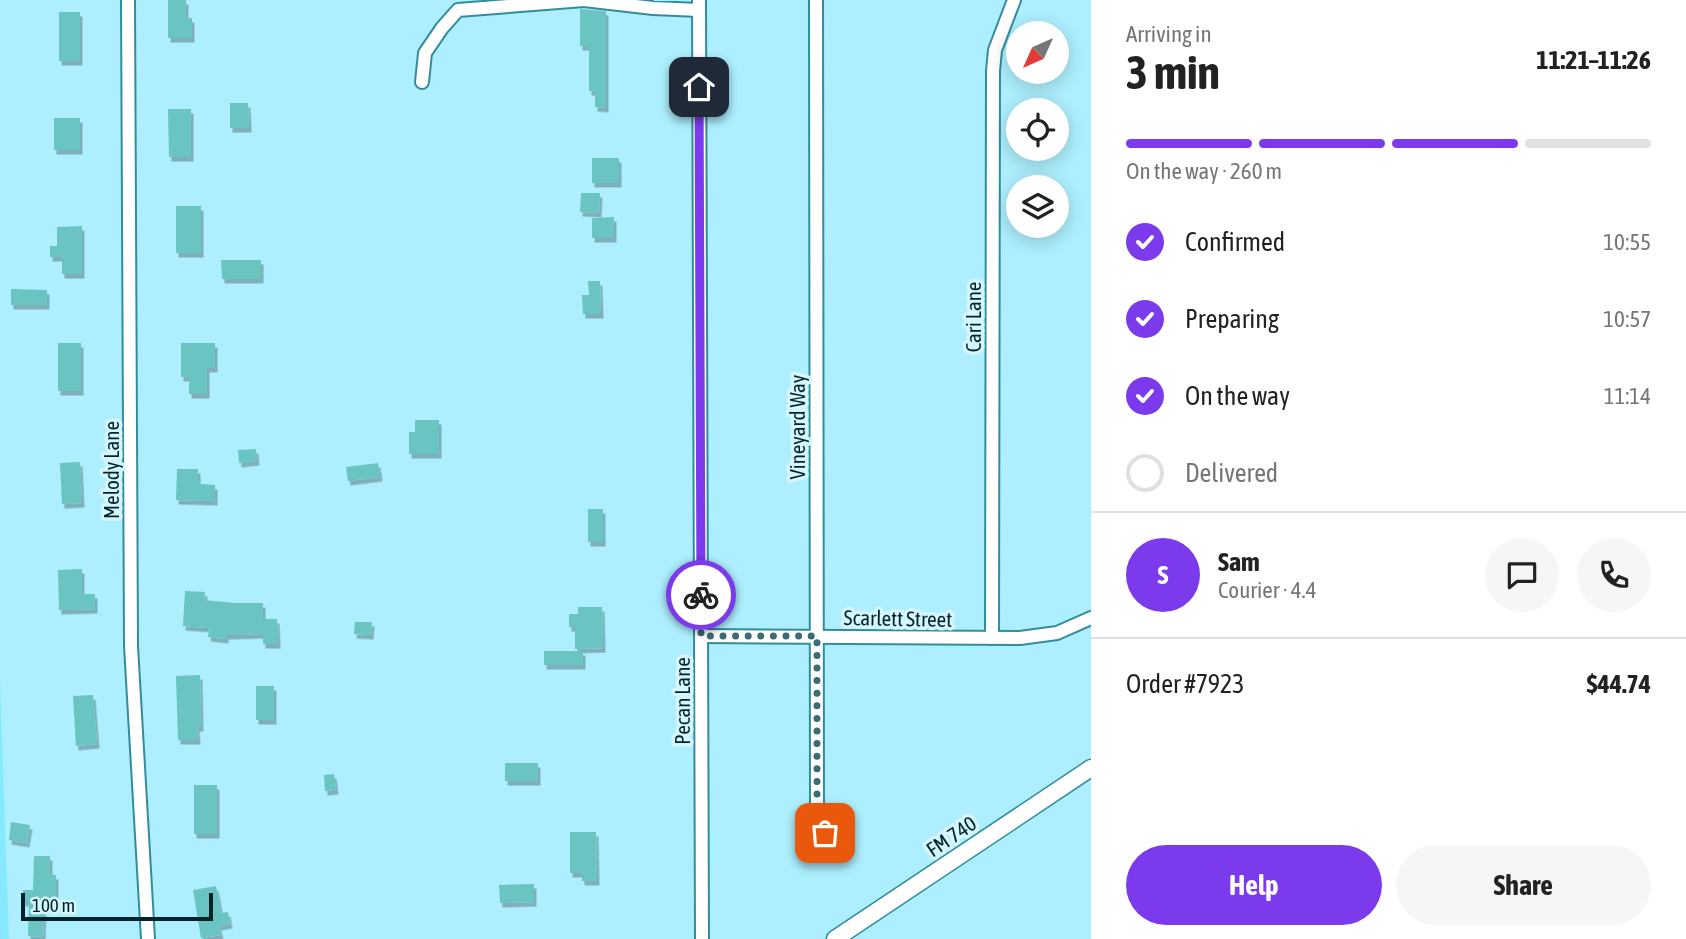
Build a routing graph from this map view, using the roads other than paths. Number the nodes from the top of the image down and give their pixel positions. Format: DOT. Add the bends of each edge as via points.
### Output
graph roads {
  1 [pos="128,0"];
  2 [pos="816,0"];
  3 [pos="1014,0"];
  4 [pos="699,5"];
  5 [pos="422,82"];
  6 [pos="1091,618"];
  7 [pos="701,636"];
  8 [pos="817,636"];
  9 [pos="992,638"];
  10 [pos="1091,768"];
  11 [pos="836,850"];
  12 [pos="148,939"];
  13 [pos="702,939"];
  14 [pos="835,939"];
  1 -- 12 [label="street, Melody Lane" via="131,646"];
  2 -- 8 [label="street, Vineyard Way"];
  3 -- 9 [label="street, Cari Lane" via="998,40 993,71"];
  4 -- 5 [label="street" via="653,8 584,0 458,10 425,53"];
  4 -- 7 [label="street, Pecan Lane"];
  6 -- 9 [label="street, Scarlett Street" via="1057,633"];
  7 -- 8 [label="street, Scarlett Street"];
  7 -- 13 [label="street, Pecan Lane"];
  8 -- 9 [label="street, Scarlett Street"];
  8 -- 11 [label="street, Vineyard Way" via="817,807"];
  10 -- 14 [label="main road, FM 740 / FM 740"];
}
